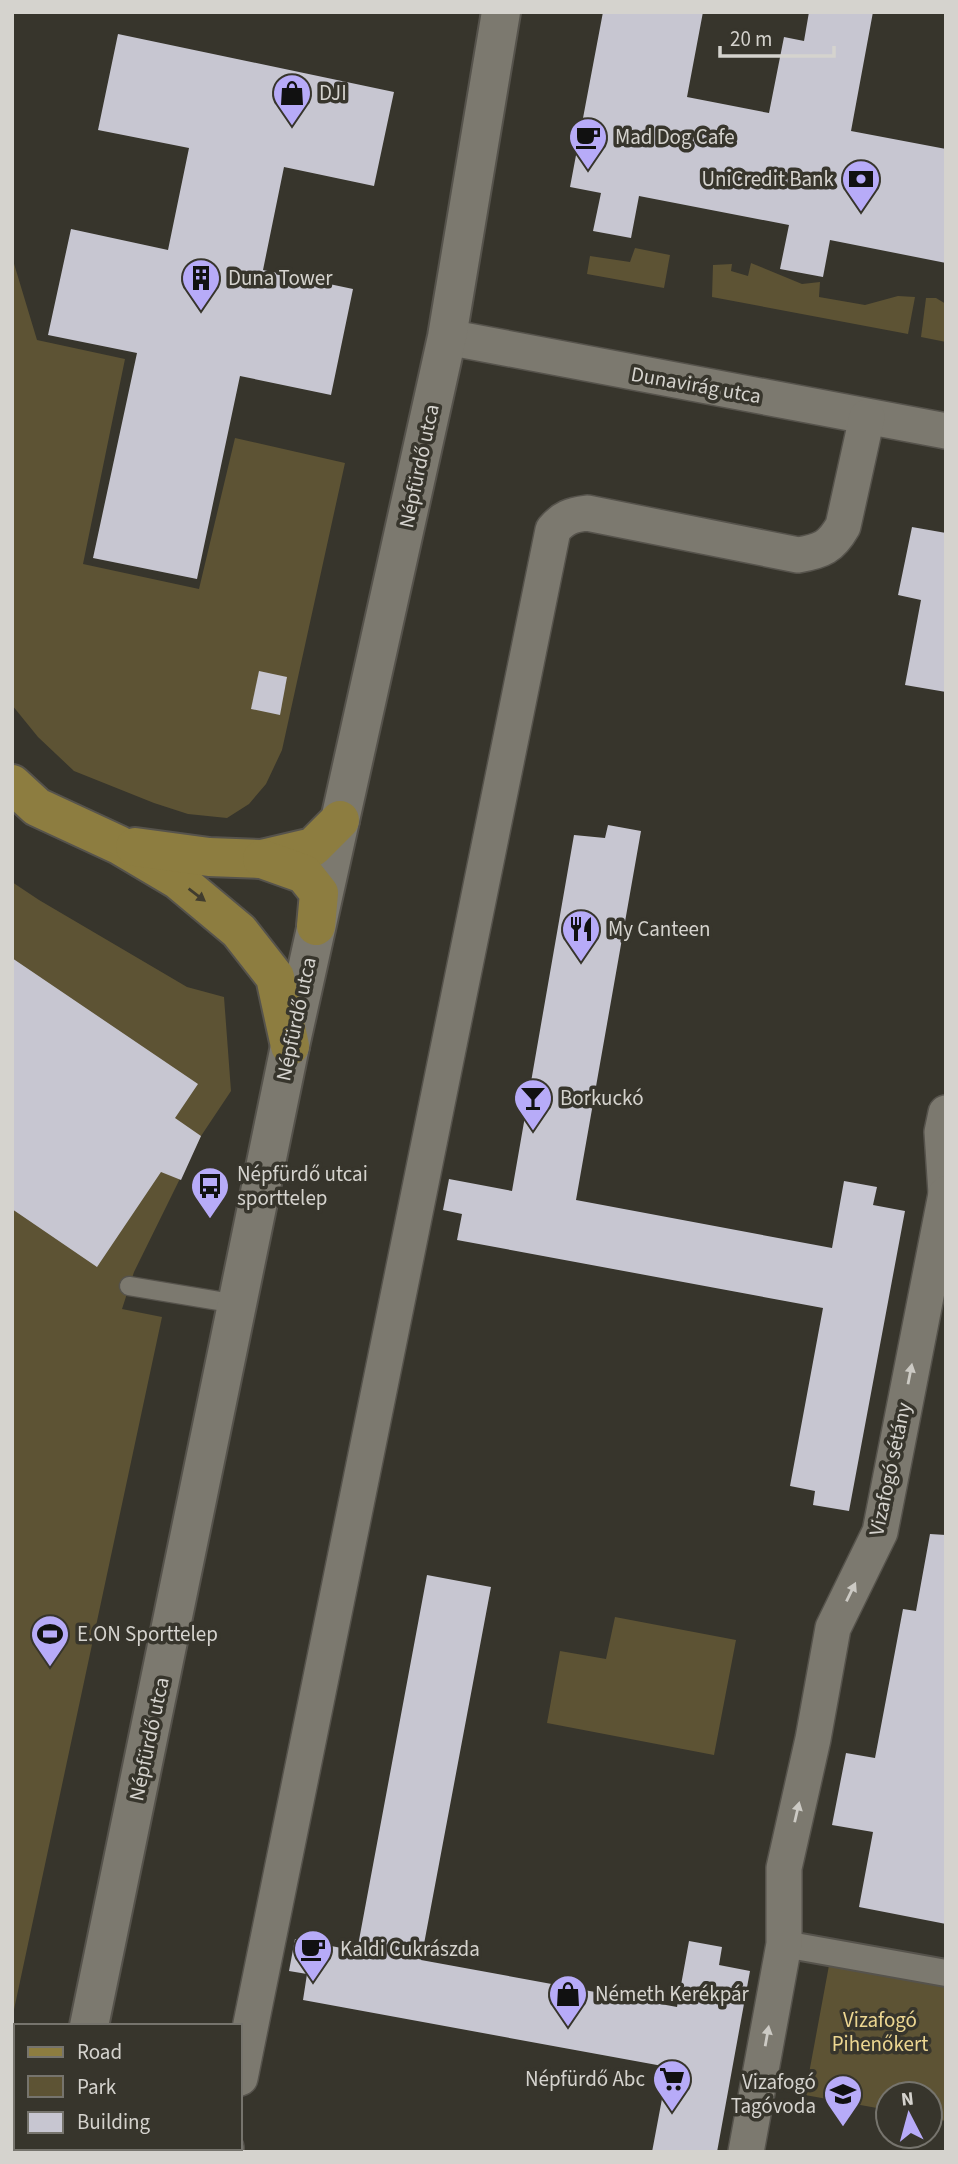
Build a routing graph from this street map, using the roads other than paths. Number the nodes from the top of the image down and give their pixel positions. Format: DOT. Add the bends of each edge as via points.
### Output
graph roads {
  1 [pos="501,12"];
  2 [pos="447,337"];
  3 [pos="867,417"];
  4 [pos="946,432"];
  5 [pos="12,784"];
  6 [pos="340,820"];
  7 [pos="119,845"];
  8 [pos="262,859"];
  9 [pos="316,926"];
  10 [pos="290,1046"];
  11 [pos="946,1113"];
  12 [pos="945,1202"];
  13 [pos="129,1286"];
  14 [pos="237,1304"];
  15 [pos="784,1944"];
  16 [pos="946,1973"];
  17 [pos="89,2024"];
  18 [pos="242,2067"];
  19 [pos="746,2152"];
  1 -- 2 [label="street, Népfürdő utca"];
  2 -- 3 [label="street, Dunavirág utca"];
  2 -- 6 [label="street, Népfürdő utca"];
  3 -- 4 [label="street, Dunavirág utca"];
  3 -- 18 [label="street" via="843,526 835,540 819,551 799,555 587,513 562,519 553,530"];
  5 -- 7 [label="main road" via="37,807"];
  6 -- 8 [label="main road" via="313,847"];
  6 -- 9 [label="street, Népfürdő utca"];
  7 -- 8 [label="main road"];
  7 -- 10 [label="main road, one-way" via="178,880 239,931 275,977"];
  8 -- 9 [label="main road" via="304,874 318,894"];
  9 -- 10 [label="street, Népfürdő utca"];
  10 -- 14 [label="street, Népfürdő utca"];
  11 -- 12 [label="street, Vizafogó sétány" via="942,1132"];
  15 -- 12 [label="street, Vizafogó sétány, one-way" via="784,1868 833,1628 880,1532"];
  13 -- 14 [label="lane"];
  14 -- 17 [label="street, Népfürdő utca"];
  15 -- 16 [label="street"];
  19 -- 15 [label="street, Vizafogó sétány, one-way"];
}
